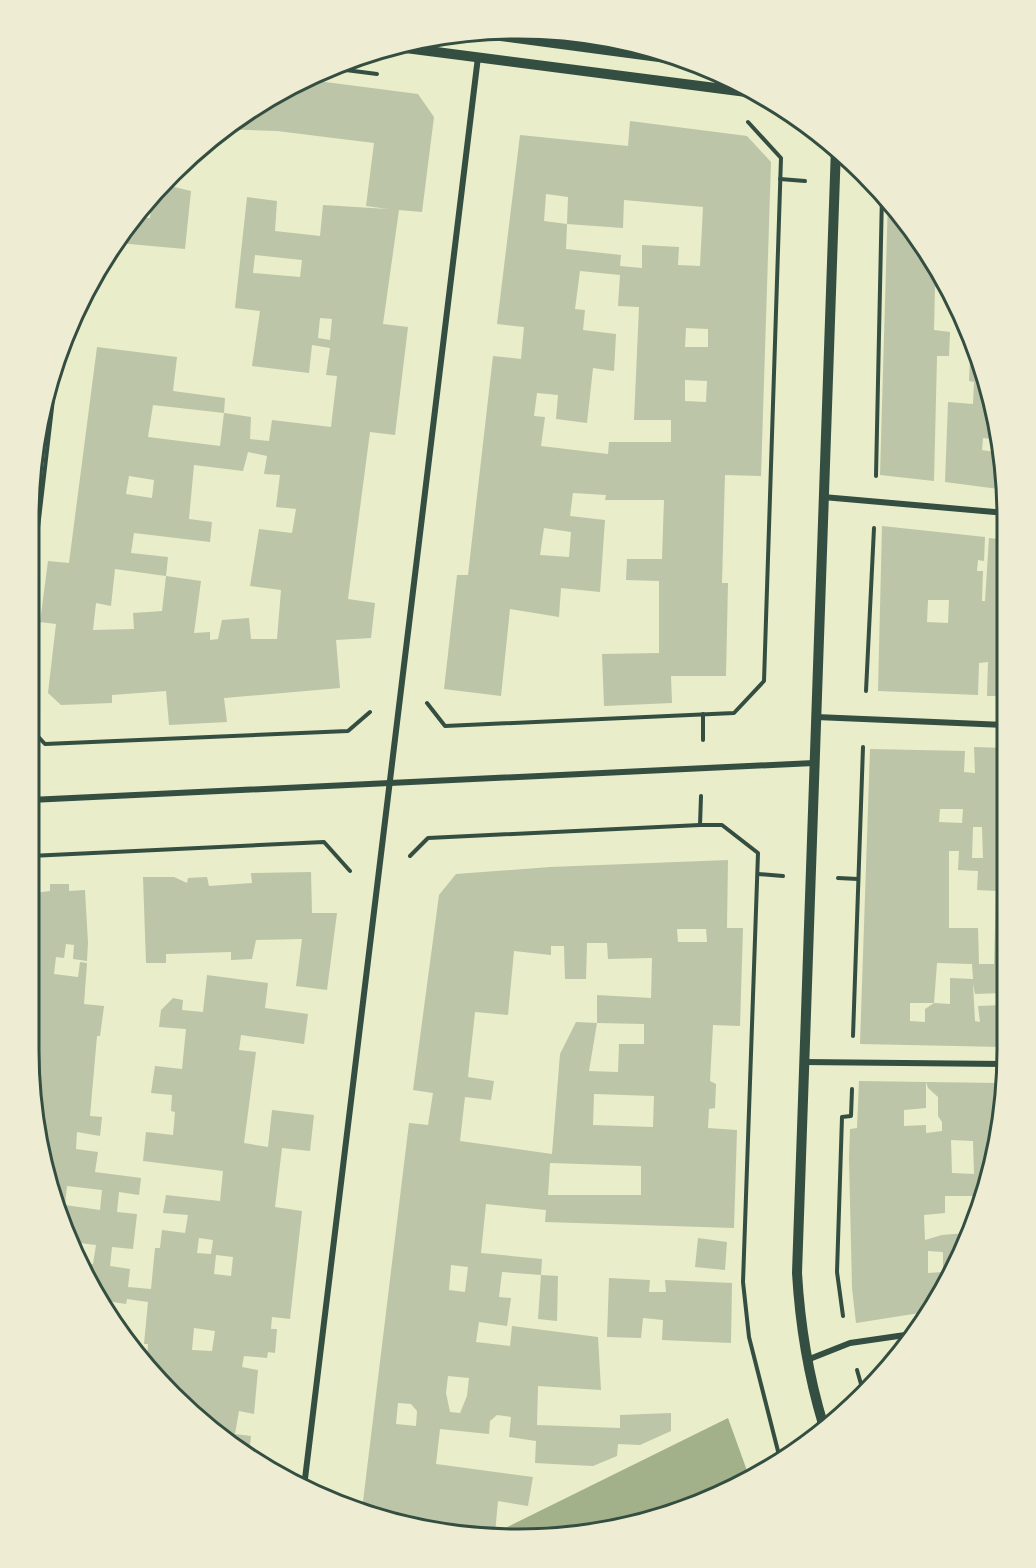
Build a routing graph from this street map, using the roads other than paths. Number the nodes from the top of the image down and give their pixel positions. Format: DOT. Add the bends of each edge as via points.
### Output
graph roads {
  1 [pos="524,39"];
  2 [pos="418,50"];
  3 [pos="640,54"];
  4 [pos="477,57"];
  5 [pos="735,90"];
  6 [pos="836,159"];
  7 [pos="823,497"];
  8 [pos="997,512"];
  9 [pos="816,717"];
  10 [pos="997,725"];
  11 [pos="814,763"];
  12 [pos="390,783"];
  13 [pos="39,800"];
  14 [pos="804,1062"];
  15 [pos="997,1064"];
  16 [pos="903,1335"];
  17 [pos="807,1360"];
  18 [pos="823,1419"];
  19 [pos="305,1479"];
  1 -- 3 [label="street"];
  2 -- 4 [label="street"];
  4 -- 5 [label="street"];
  4 -- 12 [label="street"];
  6 -- 7 [label="street"];
  7 -- 8 [label="street"];
  7 -- 9 [label="street"];
  9 -- 10 [label="street"];
  9 -- 11 [label="street"];
  11 -- 12 [label="street"];
  11 -- 14 [label="street"];
  12 -- 13 [label="street"];
  12 -- 19 [label="street"];
  14 -- 15 [label="street"];
  14 -- 17 [label="street" via="797,1273"];
  16 -- 17 [label="street" via="850,1343"];
  17 -- 18 [label="street"];
}
